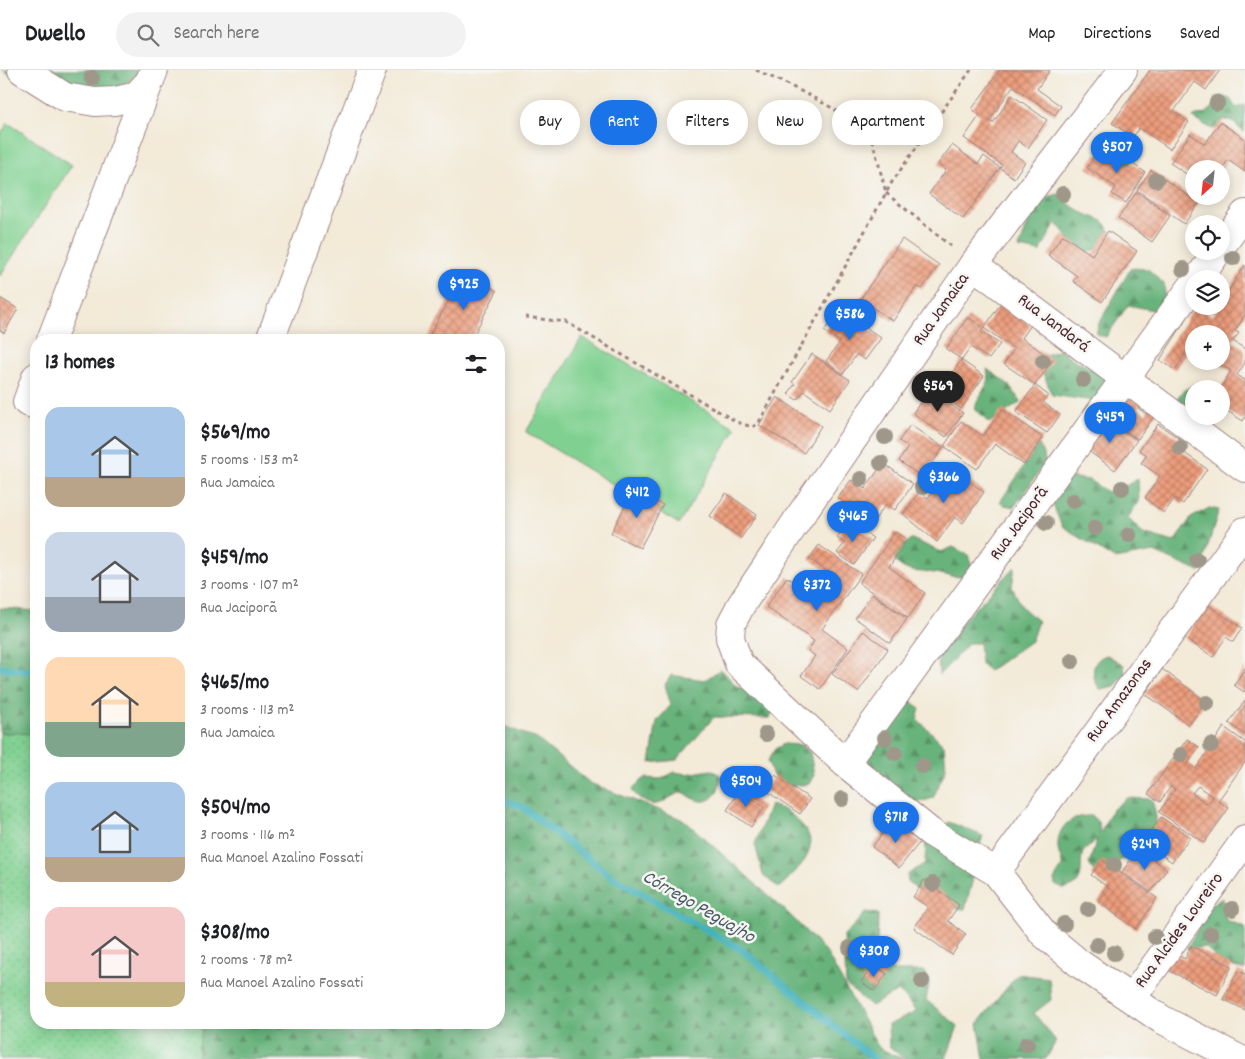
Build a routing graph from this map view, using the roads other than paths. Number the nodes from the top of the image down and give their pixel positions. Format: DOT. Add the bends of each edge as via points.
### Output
graph roads {
  1 [pos="22,70"];
  2 [pos="372,70"];
  3 [pos="1123,70"];
  4 [pos="152,76"];
  5 [pos="1245,214"];
  6 [pos="1230,234"];
  7 [pos="973,265"];
  8 [pos="1185,296"];
  9 [pos="52,334"];
  10 [pos="272,334"];
  11 [pos="1126,378"];
  12 [pos="1245,468"];
  13 [pos="1245,531"];
  14 [pos="845,763"];
  15 [pos="1245,840"];
  16 [pos="996,872"];
  17 [pos="1132,998"];
  18 [pos="1239,1059"];
  1 -- 4 [label="street" via="65,98 95,102 136,96"];
  2 -- 10 [label="street"];
  3 -- 7 [label="street, Rua Jamaica"];
  4 -- 9 [label="street"];
  5 -- 6 [label="street"];
  7 -- 11 [label="street, Rua Jandará"];
  7 -- 14 [label="street, Rua Jamaica" via="805,508 731,624 730,638 739,664"];
  8 -- 11 [label="street, Rua Jaciporã"];
  11 -- 12 [label="street, Rua Jandará"];
  11 -- 14 [label="street, Rua Jaciporã"];
  13 -- 16 [label="street, Rua Amazonas"];
  14 -- 16 [label="street" via="930,832"];
  15 -- 17 [label="street, Rua Alcides Loureiro"];
  16 -- 17 [label="street" via="1044,934 1080,964"];
  17 -- 18 [label="street" via="1161,1019"];
}
